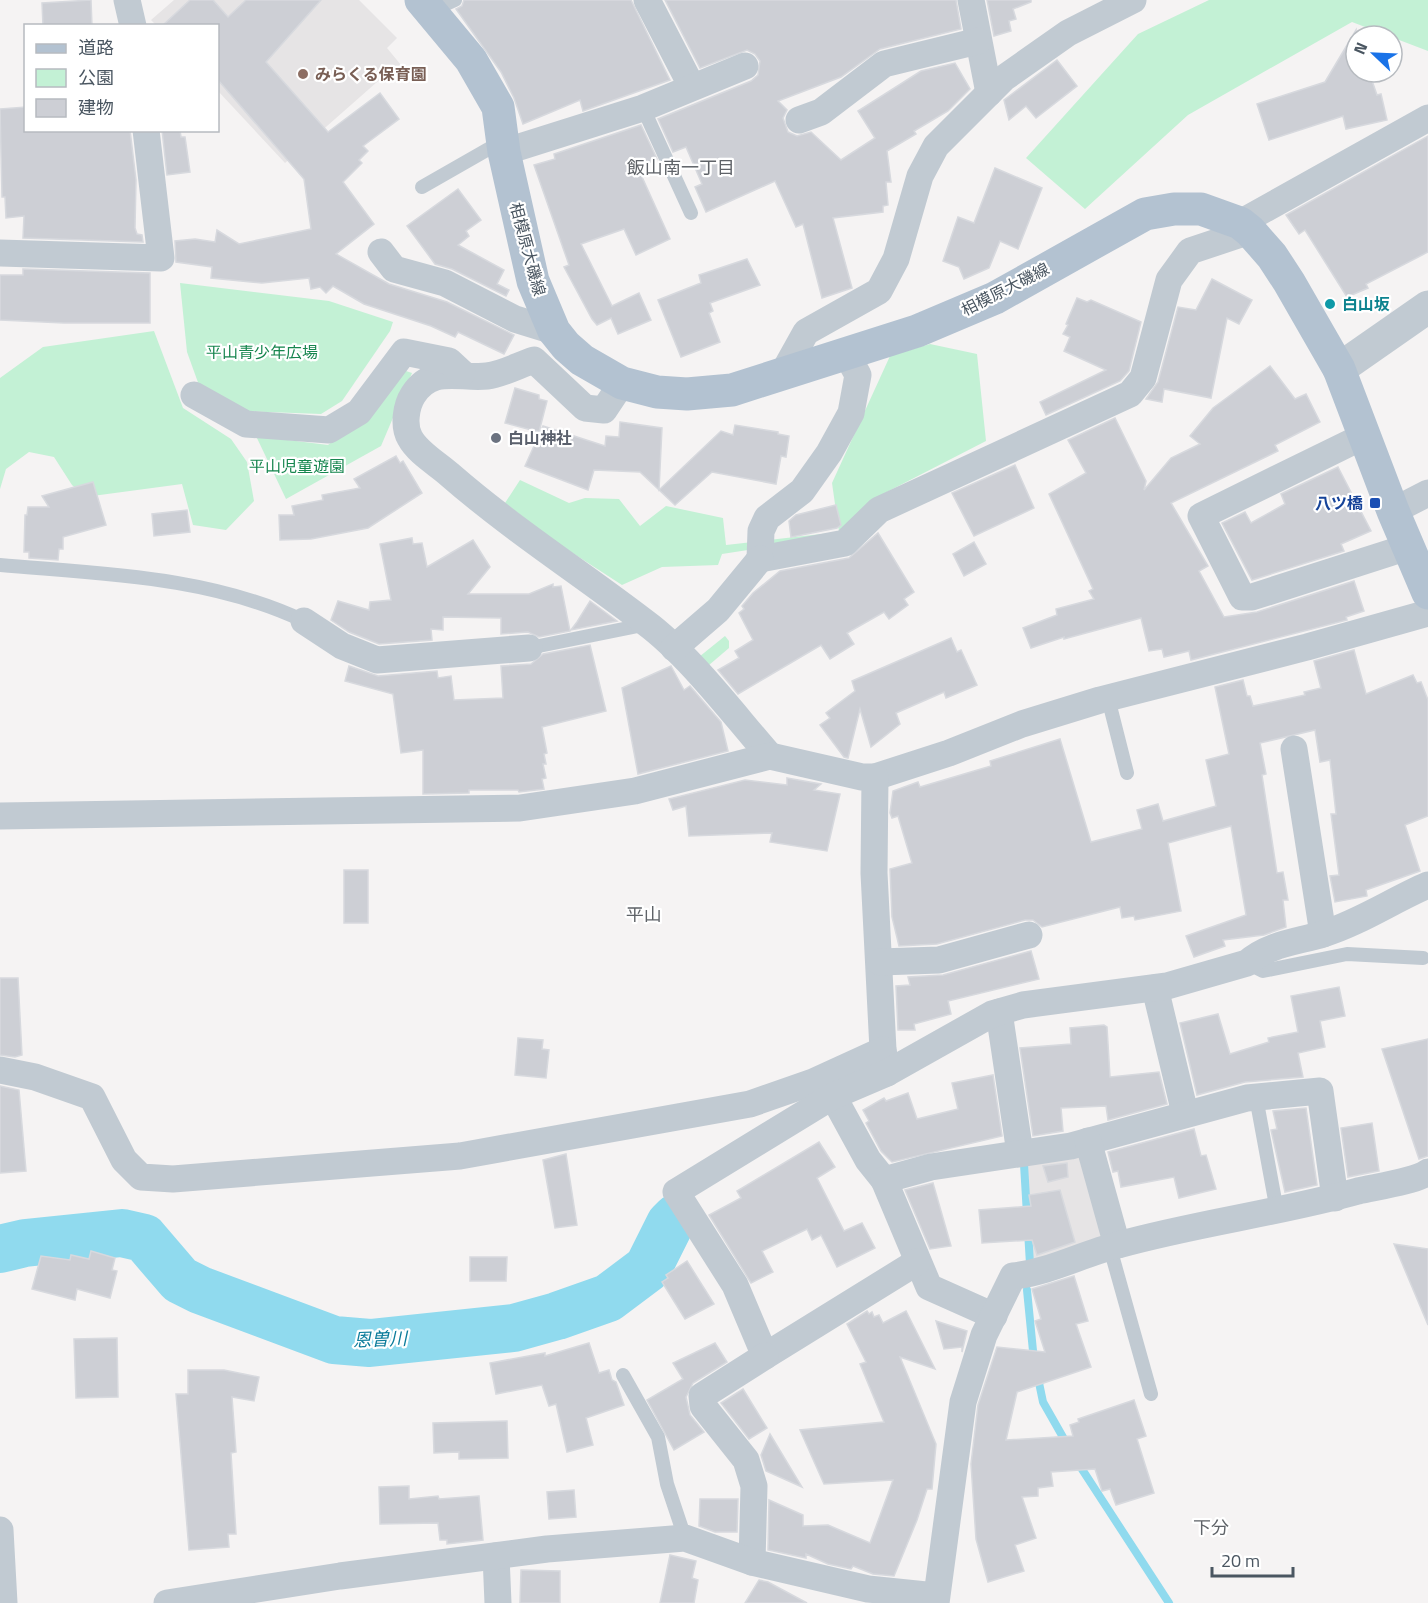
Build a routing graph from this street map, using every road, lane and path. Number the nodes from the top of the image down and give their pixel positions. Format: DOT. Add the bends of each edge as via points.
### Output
graph roads {
  1 [pos="127,0"];
  2 [pos="395,0"];
  3 [pos="647,0"];
  4 [pos="971,0"];
  5 [pos="1133,0"];
  6 [pos="436,4"];
  7 [pos="133,24"];
  8 [pos="978,42"];
  9 [pos="745,66"];
  10 [pos="692,87"];
  11 [pos="989,93"];
  12 [pos="643,108"];
  13 [pos="1428,118"];
  14 [pos="816,120"];
  15 [pos="146,132"];
  16 [pos="501,148"];
  17 [pos="422,187"];
  18 [pos="692,213"];
  19 [pos="1245,227"];
  20 [pos="0,253"];
  21 [pos="387,269"];
  22 [pos="1428,307"];
  23 [pos="554,331"];
  24 [pos="846,355"];
  25 [pos="1339,369"];
  26 [pos="463,374"];
  27 [pos="782,375"];
  28 [pos="622,383"];
  29 [pos="194,395"];
  30 [pos="1366,435"];
  31 [pos="1428,494"];
  32 [pos="1394,511"];
  33 [pos="1408,547"];
  34 [pos="760,559"];
  35 [pos="0,565"];
  36 [pos="1428,593"];
  37 [pos="1428,612"];
  38 [pos="304,621"];
  39 [pos="648,624"];
  40 [pos="529,648"];
  41 [pos="674,648"];
  42 [pos="1108,698"];
  43 [pos="1294,749"];
  44 [pos="770,756"];
  45 [pos="1127,772"];
  46 [pos="875,777"];
  47 [pos="0,816"];
  48 [pos="1428,885"];
  49 [pos="1323,934"];
  50 [pos="1029,935"];
  51 [pos="1423,958"];
  52 [pos="880,962"];
  53 [pos="1246,963"];
  54 [pos="1155,988"];
  55 [pos="999,1012"];
  56 [pos="885,1062"];
  57 [pos="0,1071"];
  58 [pos="833,1096"];
  59 [pos="1256,1096"];
  60 [pos="1185,1113"];
  61 [pos="1088,1141"];
  62 [pos="1020,1153"];
  63 [pos="1428,1172"];
  64 [pos="884,1180"];
  65 [pos="1335,1198"];
  66 [pos="1277,1211"];
  67 [pos="1117,1245"];
  68 [pos="917,1262"];
  69 [pos="994,1316"];
  70 [pos="765,1356"];
  71 [pos="623,1375"];
  72 [pos="1151,1394"];
  73 [pos="0,1530"];
  74 [pos="685,1538"];
  75 [pos="496,1556"];
  76 [pos="752,1562"];
  77 [pos="936,1600"];
  78 [pos="4,1603"];
  79 [pos="167,1603"];
  80 [pos="498,1603"];
  1 -- 7 [label="street"];
  2 -- 16 [label="main road, 相模原大磯線" via="470,95"];
  3 -- 10 [label="street"];
  4 -- 8 [label="street"];
  5 -- 11 [label="street" via="1068,33"];
  6 -- 16 [label="main road, 相模原大磯線" via="498,107"];
  8 -- 11 [label="street"];
  8 -- 14 [label="street" via="884,64"];
  9 -- 10 [label="street"];
  10 -- 12 [label="street"];
  11 -- 27 [label="street" via="936,146 920,176 896,259 879,291 806,332"];
  12 -- 16 [label="street"];
  12 -- 18 [label="lane"];
  13 -- 19 [label="street"];
  15 -- 20 [label="street" via="161,258"];
  16 -- 17 [label="lane"];
  16 -- 23 [label="main road, 相模原大磯線" via="533,281"];
  19 -- 24 [label="main road, 相模原大磯線" via="1201,209 1145,214 995,298"];
  19 -- 25 [label="main road, 相模原大磯線" via="1278,264"];
  19 -- 34 [label="street" via="1190,251 1169,280 1143,378 1130,394 879,510 845,543"];
  21 -- 23 [label="street" via="445,283 516,319"];
  22 -- 25 [label="street"];
  23 -- 28 [label="main road, 相模原大磯線" via="582,360"];
  24 -- 27 [label="main road, 相模原大磯線"];
  24 -- 34 [label="street" via="858,375 851,413 802,491 767,518 761,531"];
  25 -- 30 [label="main road, 相模原大磯線"];
  26 -- 28 [label="street" via="497,374 534,360 585,408 604,410"];
  26 -- 29 [label="street" via="449,361 404,352 359,412 329,430 246,424"];
  26 -- 39 [label="street" via="438,374 413,394 407,408 410,438 481,502"];
  27 -- 28 [label="main road, 相模原大磯線" via="732,390 687,394 657,392"];
  30 -- 32 [label="main road, 相模原大磯線"];
  30 -- 33 [label="street" via="1201,516 1242,597"];
  31 -- 32 [label="street"];
  32 -- 33 [label="main road, 相模原大磯線"];
  33 -- 36 [label="main road, 相模原大磯線"];
  34 -- 41 [label="street" via="718,610"];
  35 -- 38 [label="lane" via="184,583 245,598"];
  37 -- 42 [label="street"];
  38 -- 40 [label="street" via="342,646 377,660"];
  39 -- 40 [label="lane"];
  39 -- 41 [label="street"];
  41 -- 44 [label="street"];
  42 -- 45 [label="lane"];
  42 -- 46 [label="street"];
  43 -- 49 [label="street" via="1307,774"];
  44 -- 46 [label="street"];
  44 -- 47 [label="street" via="634,791 520,808"];
  46 -- 52 [label="street" via="874,873"];
  48 -- 49 [label="street"];
  49 -- 53 [label="street" via="1257,954"];
  50 -- 52 [label="street" via="939,960"];
  51 -- 53 [label="lane" via="1347,954 1263,971"];
  52 -- 56 [label="street"];
  53 -- 54 [label="street"];
  54 -- 55 [label="street" via="1023,1005"];
  54 -- 60 [label="street"];
  55 -- 56 [label="street"];
  55 -- 62 [label="street"];
  56 -- 57 [label="street" via="750,1104 460,1156 173,1179 141,1177 124,1160 92,1097 34,1077"];
  56 -- 58 [label="street"];
  58 -- 64 [label="street" via="868,1160"];
  58 -- 70 [label="street" via="676,1192 735,1285"];
  59 -- 60 [label="street"];
  59 -- 65 [label="street" via="1320,1091"];
  59 -- 66 [label="lane"];
  60 -- 61 [label="street"];
  61 -- 62 [label="street"];
  61 -- 67 [label="street"];
  62 -- 64 [label="street" via="931,1167"];
  63 -- 65 [label="street" via="1422,1177"];
  64 -- 68 [label="street"];
  65 -- 66 [label="street"];
  66 -- 67 [label="street"];
  67 -- 69 [label="street" via="1038,1273 1013,1276"];
  67 -- 72 [label="lane" via="1112,1255"];
  68 -- 69 [label="street" via="929,1287"];
  68 -- 70 [label="street"];
  69 -- 77 [label="street" via="963,1402"];
  70 -- 76 [label="street" via="702,1396 703,1406 746,1461 754,1486"];
  71 -- 74 [label="lane" via="658,1437 667,1484"];
  73 -- 78 [label="street"];
  74 -- 75 [label="street"];
  74 -- 76 [label="street"];
  75 -- 79 [label="street"];
  75 -- 80 [label="street"];
  76 -- 77 [label="street"];
}
